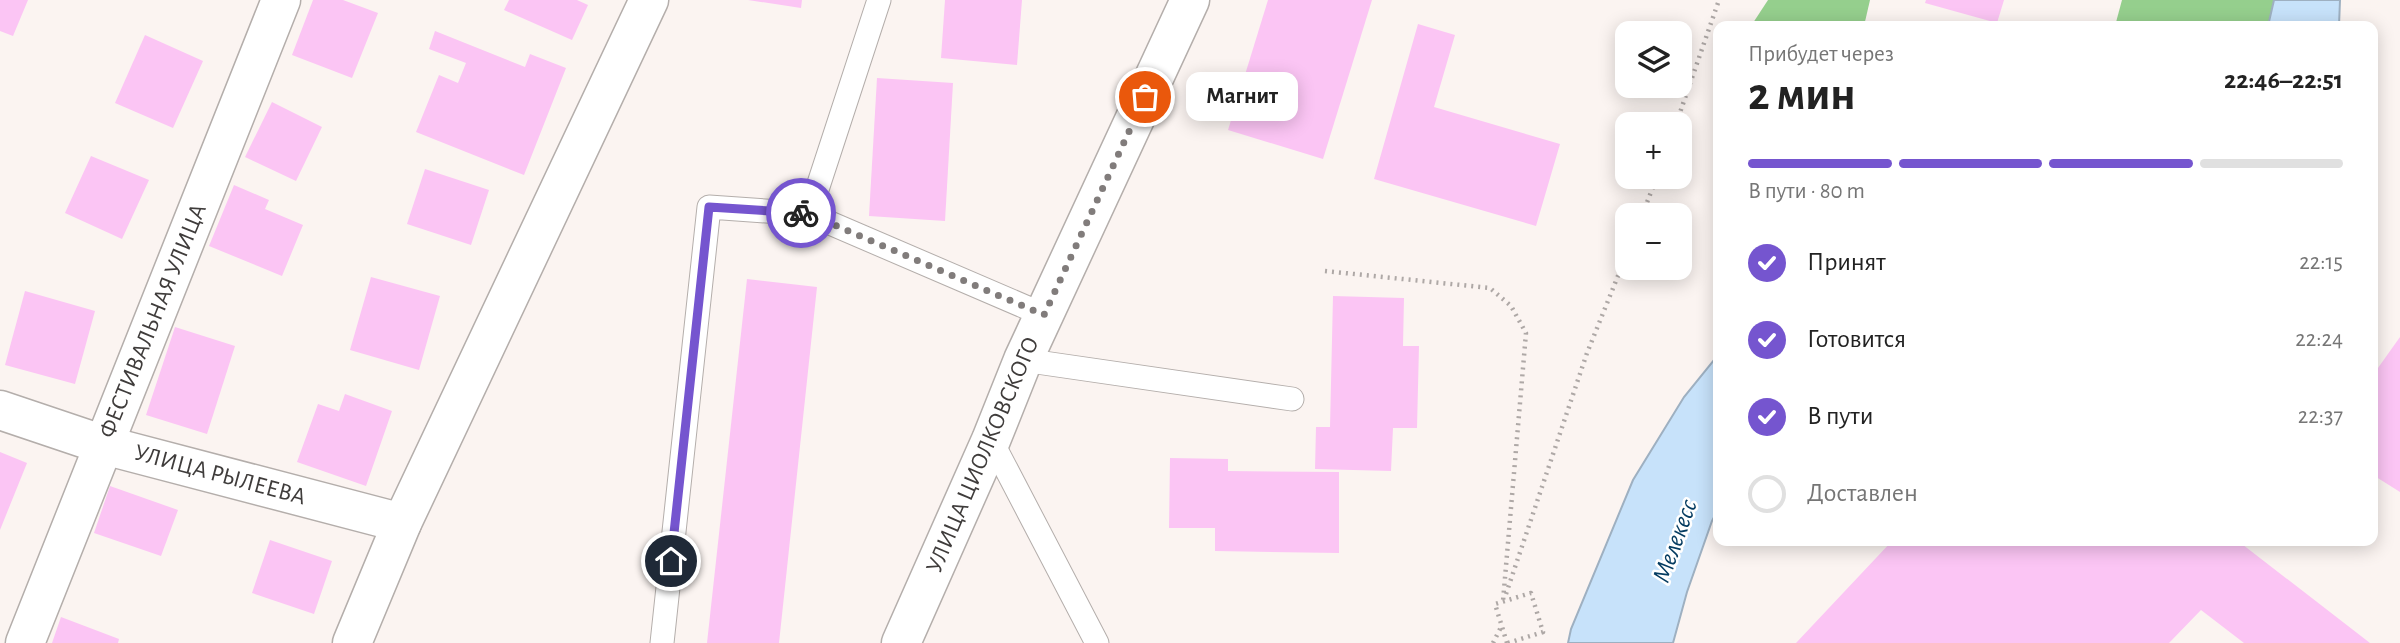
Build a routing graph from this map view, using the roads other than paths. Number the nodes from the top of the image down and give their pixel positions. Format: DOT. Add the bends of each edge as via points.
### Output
graph roads {
  1 [pos="281,0"];
  2 [pos="649,0"];
  3 [pos="879,0"];
  4 [pos="1190,0"];
  5 [pos="809,214"];
  6 [pos="1044,315"];
  7 [pos="1023,360"];
  8 [pos="1292,399"];
  9 [pos="0,410"];
  10 [pos="991,440"];
  11 [pos="104,445"];
  12 [pos="402,523"];
  13 [pos="25,643"];
  14 [pos="352,643"];
  15 [pos="662,643"];
  16 [pos="901,643"];
  17 [pos="1097,643"];
  1 -- 11 [label="street, ФЕСТИВАЛЬНАЯ УЛИЦА"];
  2 -- 12 [label="street"];
  3 -- 5 [label="lane"];
  4 -- 6 [label="street, УЛИЦА ЦИОЛКОВСКОГО"];
  5 -- 6 [label="lane"];
  5 -- 15 [label="lane" via="709,207"];
  6 -- 7 [label="street, УЛИЦА ЦИОЛКОВСКОГО"];
  7 -- 8 [label="lane"];
  7 -- 10 [label="street, УЛИЦА ЦИОЛКОВСКОГО"];
  9 -- 11 [label="street, УЛИЦА РЫЛЕЕВА"];
  10 -- 16 [label="street, УЛИЦА ЦИОЛКОВСКОГО"];
  10 -- 17 [label="lane"];
  11 -- 12 [label="street, УЛИЦА РЫЛЕЕВА"];
  11 -- 13 [label="street, ФЕСТИВАЛЬНАЯ УЛИЦА"];
  12 -- 14 [label="street"];
}
